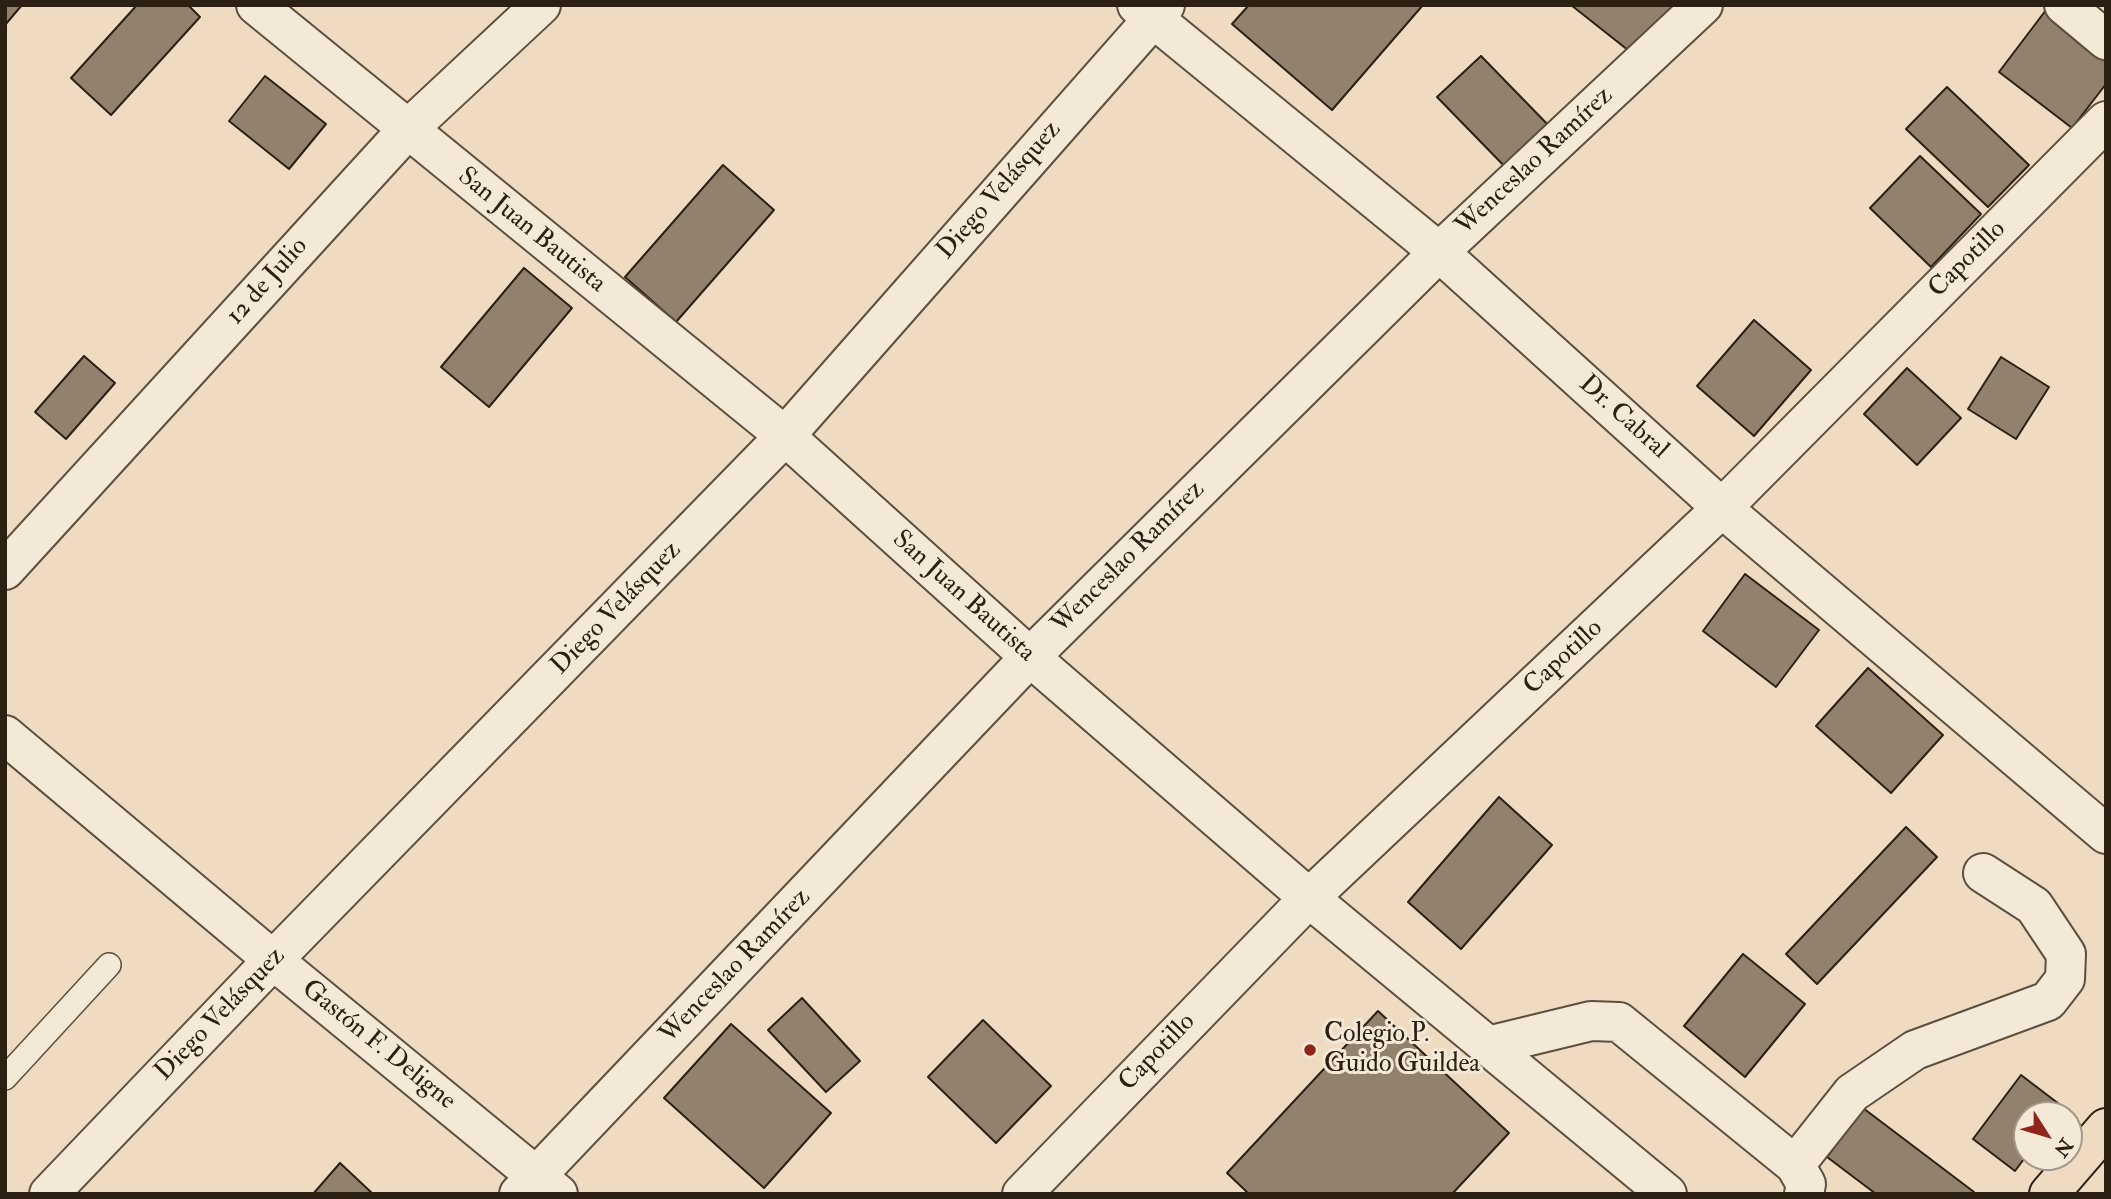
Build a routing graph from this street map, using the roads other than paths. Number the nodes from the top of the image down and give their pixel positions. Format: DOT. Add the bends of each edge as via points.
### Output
graph roads {
  1 [pos="256,5"];
  2 [pos="541,5"];
  3 [pos="1703,5"];
  4 [pos="2064,5"];
  5 [pos="1151,9"];
  6 [pos="2106,40"];
  7 [pos="2106,121"];
  8 [pos="407,130"];
  9 [pos="1439,252"];
  10 [pos="785,436"];
  11 [pos="1722,508"];
  12 [pos="5,570"];
  13 [pos="1030,657"];
  14 [pos="5,735"];
  15 [pos="2106,834"];
  16 [pos="1983,873"];
  17 [pos="1308,898"];
  18 [pos="273,960"];
  19 [pos="109,965"];
  20 [pos="1488,1046"];
  21 [pos="5,1078"];
  22 [pos="2106,1128"];
  23 [pos="1800,1179"];
  24 [pos="538,1188"];
  25 [pos="49,1194"];
  26 [pos="1022,1194"];
  27 [pos="1667,1194"];
  28 [pos="2049,1194"];
  1 -- 8 [label="street, San Juan Bautista"];
  2 -- 8 [label="street, 12 de Julio"];
  3 -- 9 [label="street, Wenceslao Ramírez"];
  4 -- 6 [label="street"];
  5 -- 9 [label="street, Dr. Cabral"];
  5 -- 10 [label="street, Diego Velásquez"];
  7 -- 11 [label="street, Capotillo"];
  8 -- 10 [label="street, San Juan Bautista"];
  8 -- 12 [label="street, 12 de Julio"];
  9 -- 11 [label="street, Dr. Cabral"];
  9 -- 13 [label="street, Wenceslao Ramírez"];
  10 -- 13 [label="street, San Juan Bautista"];
  10 -- 18 [label="street, Diego Velásquez"];
  11 -- 15 [label="street, Dr. Cabral"];
  11 -- 17 [label="street, Capotillo"];
  13 -- 17 [label="street, San Juan Bautista"];
  13 -- 24 [label="street, Wenceslao Ramírez"];
  14 -- 18 [label="street, Gastón F. Deligne"];
  16 -- 23 [label="street" via="2034,906 2066,954 2065,979 2048,1001 1915,1050 1852,1093"];
  17 -- 20 [label="street, San Juan Bautista"];
  17 -- 26 [label="street, Capotillo"];
  18 -- 24 [label="street, Gastón F. Deligne"];
  18 -- 25 [label="street, Diego Velásquez"];
  19 -- 21 [label="lane"];
  20 -- 23 [label="street" via="1591,1021 1619,1022"];
  20 -- 27 [label="street, San Juan Bautista"];
  22 -- 28 [label="main road"];
}
